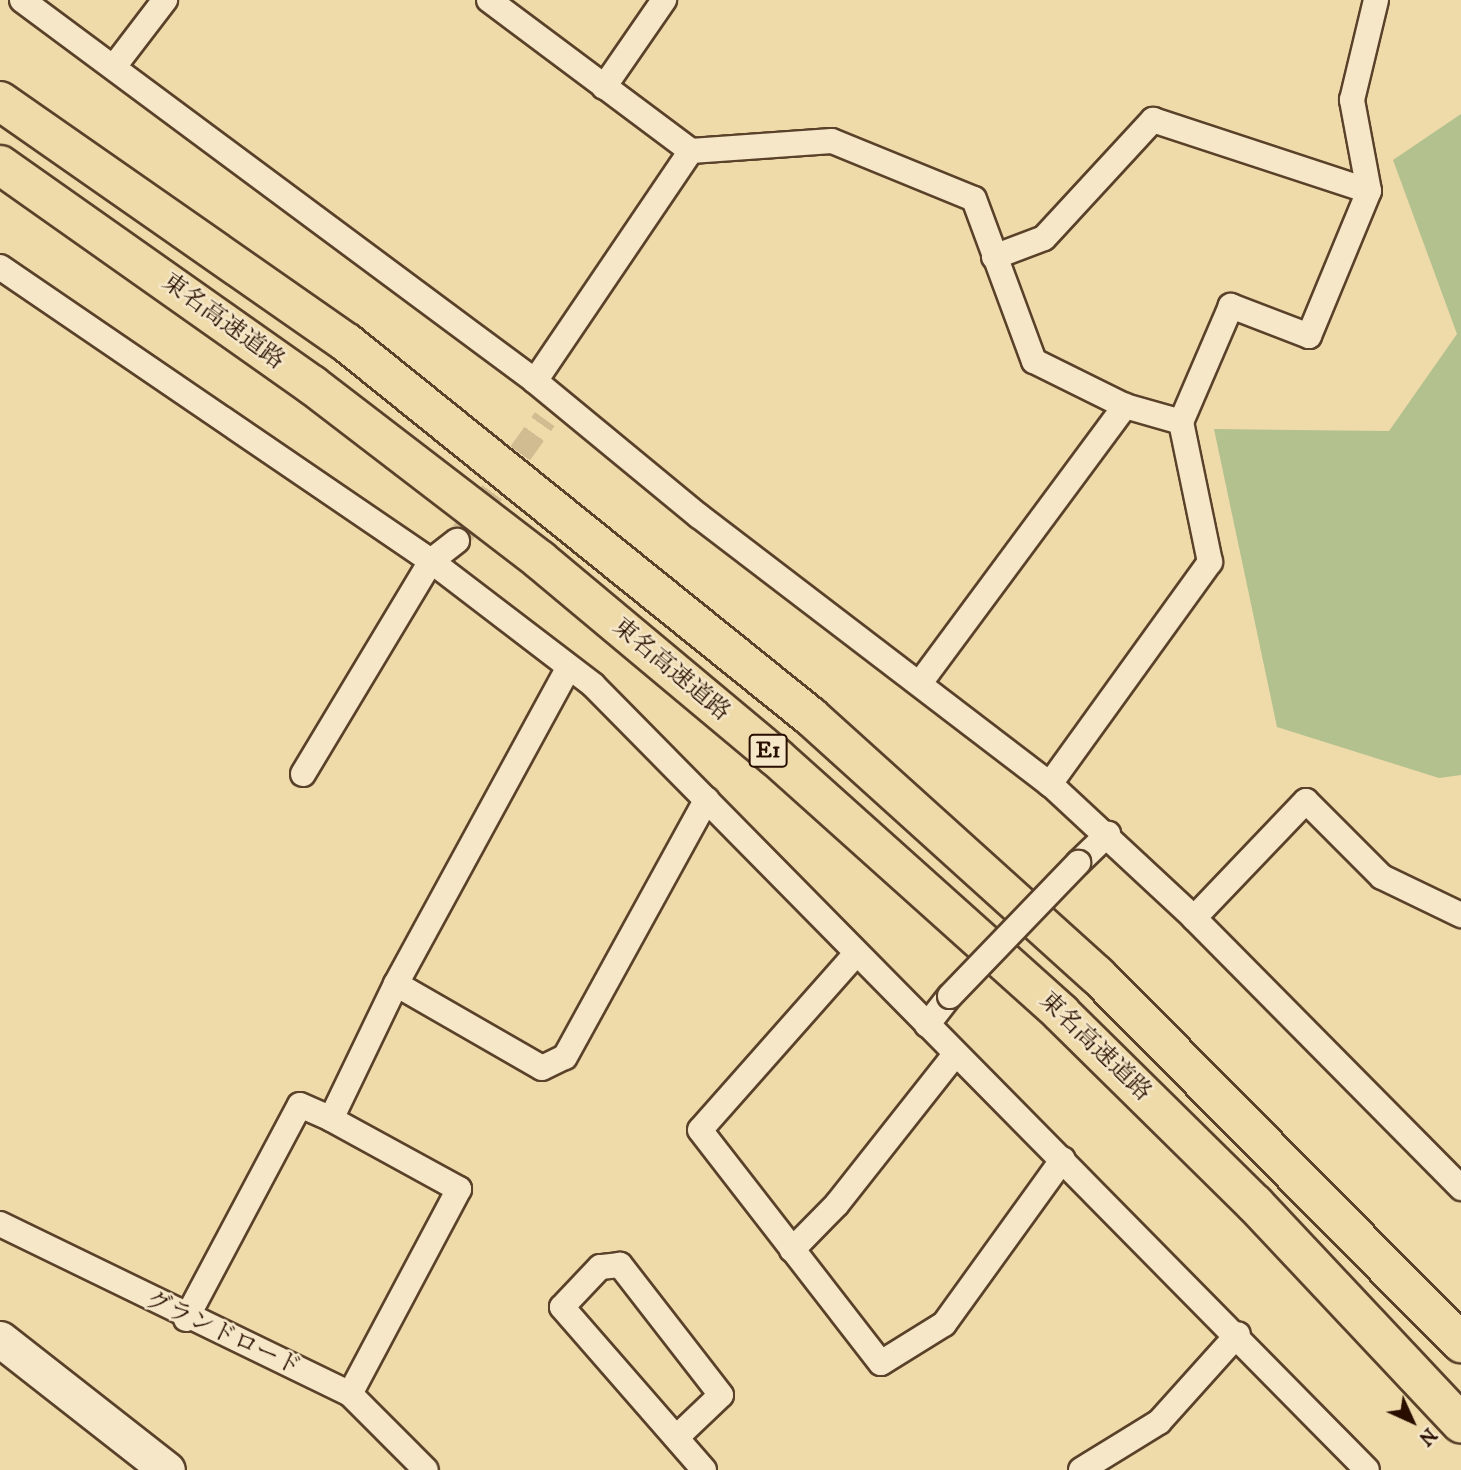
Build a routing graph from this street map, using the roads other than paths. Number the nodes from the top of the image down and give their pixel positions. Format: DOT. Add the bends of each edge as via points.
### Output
graph roads {
  1 [pos="22,0"];
  2 [pos="165,0"];
  3 [pos="489,0"];
  4 [pos="664,0"];
  5 [pos="1376,0"];
  6 [pos="116,64"];
  7 [pos="604,86"];
  8 [pos="0,101"];
  9 [pos="691,151"];
  10 [pos="0,165"];
  11 [pos="1369,191"];
  12 [pos="994,257"];
  13 [pos="0,267"];
  14 [pos="535,381"];
  15 [pos="1125,406"];
  16 [pos="1181,422"];
  17 [pos="457,541"];
  18 [pos="431,561"];
  19 [pos="568,668"];
  20 [pos="920,683"];
  21 [pos="303,774"];
  22 [pos="1050,784"];
  23 [pos="707,799"];
  24 [pos="1108,834"];
  25 [pos="1461,915"];
  26 [pos="1194,918"];
  27 [pos="854,956"];
  28 [pos="396,984"];
  29 [pos="927,1025"];
  30 [pos="954,1056"];
  31 [pos="331,1119"];
  32 [pos="1063,1159"];
  33 [pos="1461,1188"];
  34 [pos="0,1224"];
  35 [pos="792,1250"];
  36 [pos="186,1319"];
  37 [pos="1238,1334"];
  38 [pos="0,1339"];
  39 [pos="1461,1343"];
  40 [pos="350,1394"];
  41 [pos="1461,1423"];
  42 [pos="678,1436"];
  43 [pos="167,1470"];
  44 [pos="426,1470"];
  45 [pos="704,1470"];
  46 [pos="1081,1470"];
  47 [pos="1367,1470"];
  1 -- 6 [label="street"];
  2 -- 6 [label="street"];
  3 -- 7 [label="street"];
  4 -- 7 [label="street"];
  5 -- 11 [label="street" via="1352,100"];
  6 -- 14 [label="street"];
  7 -- 9 [label="street"];
  8 -- 39 [label="highway, E1" via="347,343 810,716 1097,975"];
  9 -- 12 [label="street" via="832,141 974,199"];
  9 -- 14 [label="street"];
  10 -- 41 [label="highway, 東名高速道路 / E1" via="312,385 540,559 775,757 1061,1013 1255,1204"];
  11 -- 12 [label="street" via="1153,120 1044,238"];
  11 -- 16 [label="street" via="1309,336 1231,306"];
  12 -- 15 [label="street" via="1034,361"];
  13 -- 18 [label="street"];
  14 -- 20 [label="street" via="554,412"];
  15 -- 16 [label="street"];
  15 -- 20 [label="street"];
  16 -- 22 [label="street" via="1210,562"];
  17 -- 18 [label="street"];
  18 -- 19 [label="street"];
  18 -- 21 [label="street"];
  19 -- 23 [label="street"];
  19 -- 28 [label="street"];
  20 -- 22 [label="street"];
  22 -- 24 [label="street"];
  23 -- 27 [label="street"];
  23 -- 28 [label="street" via="565,1057 542,1068"];
  24 -- 26 [label="street"];
  24 -- 29 [label="street, bridge"];
  25 -- 26 [label="street" via="1382,877 1306,801"];
  26 -- 33 [label="street"];
  27 -- 29 [label="street"];
  27 -- 35 [label="street" via="700,1130"];
  28 -- 31 [label="street"];
  29 -- 30 [label="street"];
  30 -- 32 [label="street"];
  30 -- 35 [label="street" via="837,1204"];
  31 -- 36 [label="street" via="300,1105"];
  31 -- 40 [label="street" via="459,1189"];
  32 -- 35 [label="street" via="944,1324 881,1363"];
  32 -- 37 [label="street"];
  34 -- 36 [label="street, グランドロード"];
  36 -- 40 [label="street, グランドロード"];
  37 -- 46 [label="street" via="1159,1422"];
  37 -- 47 [label="street"];
  38 -- 43 [label="main road"];
  40 -- 44 [label="street, グランドロード"];
  42 -- 42 [label="street" via="562,1307 600,1267 620,1265 721,1395"];
  42 -- 45 [label="street"];
}
